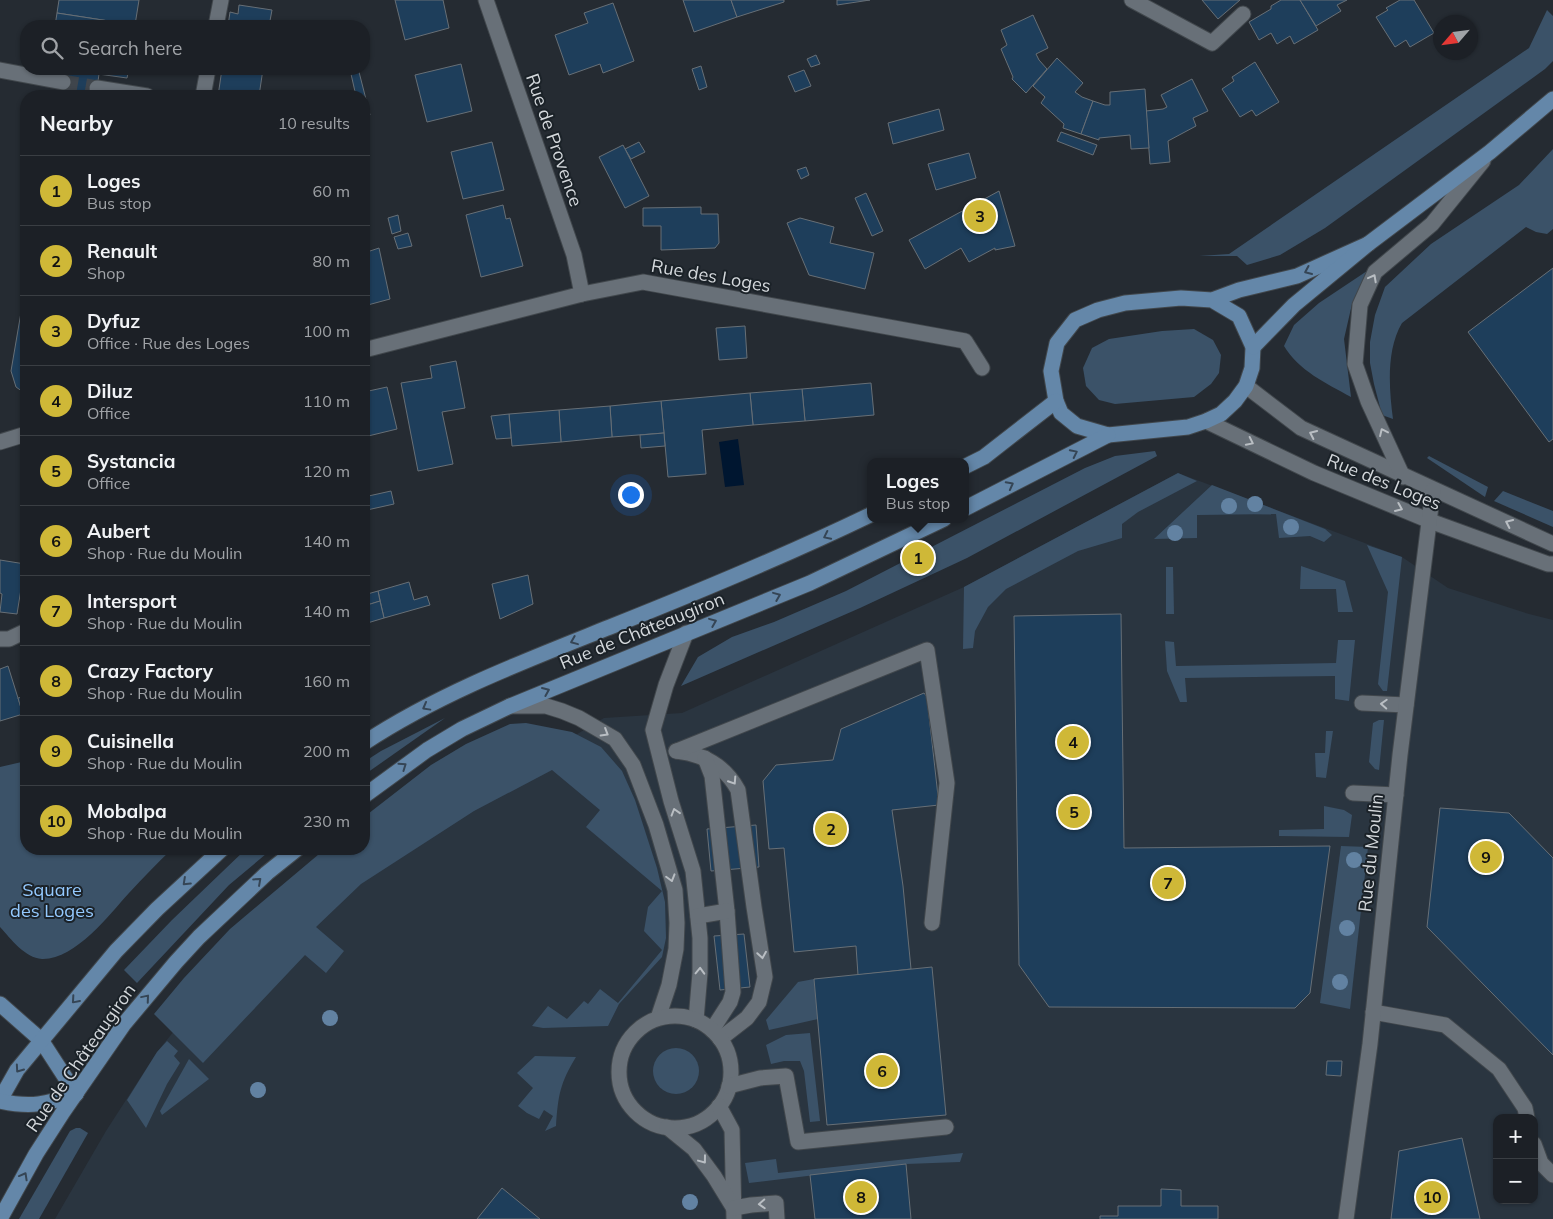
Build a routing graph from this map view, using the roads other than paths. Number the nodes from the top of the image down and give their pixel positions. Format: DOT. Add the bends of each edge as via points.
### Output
graph roads {
  1 [pos="221,0"];
  2 [pos="486,0"];
  3 [pos="1132,0"];
  4 [pos="1243,14"];
  5 [pos="217,20"];
  6 [pos="0,70"];
  7 [pos="20,74"];
  8 [pos="26,75"];
  9 [pos="207,75"];
  10 [pos="63,82"];
  11 [pos="97,88"];
  12 [pos="110,90"];
  13 [pos="204,90"];
  14 [pos="1553,99"];
  15 [pos="1490,152"];
  16 [pos="1368,244"];
  17 [pos="582,294"];
  18 [pos="1212,300"];
  19 [pos="370,348"];
  20 [pos="1253,348"];
  21 [pos="982,368"];
  22 [pos="1246,386"];
  23 [pos="1056,401"];
  24 [pos="1206,421"];
  25 [pos="1108,435"];
  26 [pos="20,436"];
  27 [pos="0,442"];
  28 [pos="969,464"];
  29 [pos="1403,477"];
  30 [pos="1433,490"];
  31 [pos="969,506"];
  32 [pos="867,516"];
  33 [pos="1430,521"];
  34 [pos="936,523"];
  35 [pos="1553,544"];
  36 [pos="1553,564"];
  37 [pos="686,633"];
  38 [pos="20,634"];
  39 [pos="0,639"];
  40 [pos="1362,702"];
  41 [pos="1406,705"];
  42 [pos="510,706"];
  43 [pos="370,740"];
  44 [pos="676,751"];
  45 [pos="660,756"];
  46 [pos="705,758"];
  47 [pos="370,792"];
  48 [pos="1354,793"];
  49 [pos="1396,795"];
  50 [pos="216,855"];
  51 [pos="290,855"];
  52 [pos="727,911"];
  53 [pos="698,916"];
  54 [pos="932,923"];
  55 [pos="0,1004"];
  56 [pos="1373,1012"];
  57 [pos="658,1018"];
  58 [pos="696,1020"];
  59 [pos="716,1034"];
  60 [pos="41,1040"];
  61 [pos="730,1086"];
  62 [pos="76,1094"];
  63 [pos="0,1101"];
  64 [pos="719,1106"];
  65 [pos="1526,1114"];
  66 [pos="668,1127"];
  67 [pos="946,1127"];
  68 [pos="1538,1155"];
  69 [pos="1553,1175"];
  70 [pos="734,1214"];
  71 [pos="0,1219"];
  72 [pos="778,1219"];
  73 [pos="1346,1219"];
  1 -- 5 [label="street"];
  2 -- 17 [label="street, Rue de Provence" via="574,255"];
  3 -- 4 [label="street" via="1212,43"];
  6 -- 7 [label="street"];
  8 -- 10 [label="street"];
  9 -- 13 [label="street"];
  11 -- 12 [label="street"];
  14 -- 15 [label="main road"];
  15 -- 16 [label="main road"];
  29 -- 15 [label="street, one-way" via="1368,401 1356,364 1360,305 1375,272 1432,224"];
  16 -- 18 [label="main road, one-way" via="1296,276"];
  16 -- 20 [label="main road" via="1294,305"];
  17 -- 19 [label="street, Rue des Loges"];
  17 -- 21 [label="street, Rue des Loges" via="643,282 955,339 965,341"];
  18 -- 20 [label="main road" via="1238,316"];
  18 -- 23 [label="main road" via="1181,298 1125,303 1075,320 1057,343 1051,371"];
  20 -- 22 [label="main road" via="1252,368"];
  22 -- 24 [label="main road" via="1221,414"];
  29 -- 22 [label="street, Rue des Loges, one-way" via="1301,428"];
  23 -- 25 [label="main road" via="1061,413 1077,426"];
  23 -- 28 [label="main road"];
  24 -- 25 [label="main road" via="1188,427"];
  24 -- 33 [label="street, Rue des Loges, one-way" via="1314,473"];
  31 -- 25 [label="main road, one-way"];
  26 -- 27 [label="street"];
  29 -- 30 [label="street, Rue des Loges"];
  30 -- 33 [label="street, Rue du Moulin"];
  35 -- 30 [label="street, Rue des Loges, one-way"];
  32 -- 43 [label="main road, Rue de Châteaugiron, one-way" via="717,584 512,666 440,699"];
  33 -- 36 [label="street, Rue des Loges"];
  33 -- 41 [label="street, Rue du Moulin"];
  37 -- 34 [label="main road, Rue de Châteaugiron, one-way" via="810,583"];
  42 -- 37 [label="main road, Rue de Châteaugiron, one-way"];
  37 -- 45 [label="street" via="653,730"];
  38 -- 39 [label="street"];
  41 -- 40 [label="street, one-way"];
  41 -- 49 [label="street, Rue du Moulin"];
  47 -- 42 [label="main road, Rue de Châteaugiron, one-way" via="426,750"];
  42 -- 57 [label="street, one-way" via="546,706 579,718 615,739 632,765 656,825 674,890 676,949"];
  44 -- 45 [label="street"];
  44 -- 46 [label="street"];
  44 -- 54 [label="street" via="927,650 947,782"];
  53 -- 45 [label="street, one-way" via="693,872"];
  46 -- 52 [label="street" via="712,776"];
  46 -- 59 [label="street, one-way" via="722,767 738,790 765,977 759,1002 748,1018"];
  48 -- 49 [label="street"];
  49 -- 56 [label="street, Rue du Moulin"];
  50 -- 60 [label="main road, Rue de Châteaugiron, one-way" via="116,951"];
  62 -- 51 [label="main road, Rue de Châteaugiron, one-way" via="119,1031 176,962 223,913"];
  52 -- 53 [label="street"];
  52 -- 59 [label="street" via="733,992"];
  58 -- 53 [label="street, one-way" via="700,973"];
  55 -- 60 [label="main road"];
  56 -- 65 [label="street" via="1445,1025 1499,1069"];
  56 -- 73 [label="street, Rue du Moulin"];
  57 -- 58 [label="street" via="677,1016"];
  57 -- 66 [label="street" via="636,1031 628,1042 622,1054 620,1080 627,1099 640,1114"];
  58 -- 59 [label="street"];
  59 -- 61 [label="street" via="728,1053"];
  60 -- 62 [label="main road"];
  60 -- 63 [label="main road, Rue de Châteaugiron, one-way" via="17,1070"];
  61 -- 64 [label="street"];
  61 -- 67 [label="street" via="760,1078 786,1076 798,1142"];
  62 -- 63 [label="main road" via="54,1102 21,1106"];
  71 -- 62 [label="main road, Rue de Châteaugiron, one-way" via="36,1154"];
  64 -- 66 [label="street" via="701,1121"];
  64 -- 70 [label="street" via="732,1130"];
  66 -- 70 [label="street, one-way" via="694,1149 714,1176"];
  68 -- 69 [label="street"];
  72 -- 70 [label="street, one-way" via="776,1203"];
}
